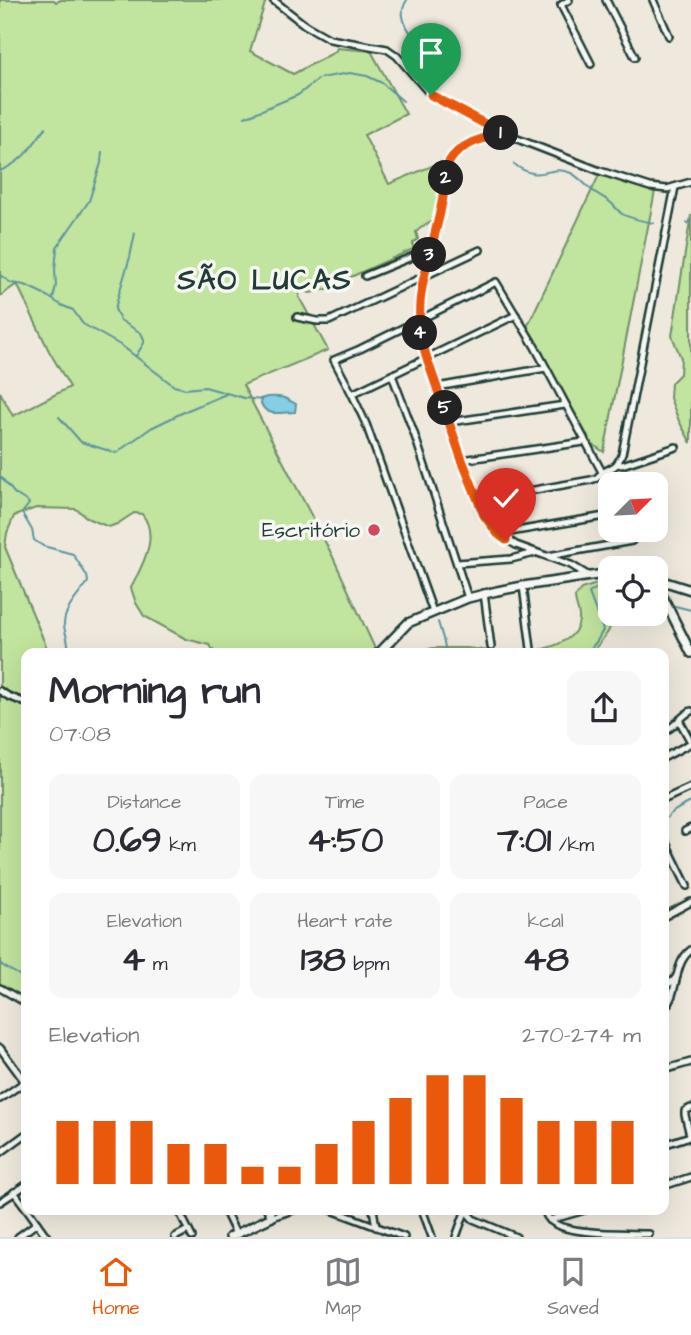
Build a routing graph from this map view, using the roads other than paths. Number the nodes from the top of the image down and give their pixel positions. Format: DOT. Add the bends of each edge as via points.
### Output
graph roads {
  1 [pos="273,0"];
  2 [pos="569,0"];
  3 [pos="606,0"];
  4 [pos="653,0"];
  5 [pos="669,36"];
  6 [pos="635,57"];
  7 [pos="590,64"];
  8 [pos="502,133"];
  9 [pos="691,182"];
  10 [pos="675,187"];
  11 [pos="430,249"];
  12 [pos="480,250"];
  13 [pos="365,276"];
  14 [pos="424,277"];
  15 [pos="516,315"];
  16 [pos="297,317"];
  17 [pos="419,320"];
  18 [pos="427,359"];
  19 [pos="546,368"];
  20 [pos="392,375"];
  21 [pos="437,387"];
  22 [pos="352,394"];
  23 [pos="565,405"];
  24 [pos="450,422"];
  25 [pos="584,442"];
  26 [pos="676,447"];
  27 [pos="462,460"];
  28 [pos="618,464"];
  29 [pos="602,472"];
  30 [pos="598,477"];
  31 [pos="478,500"];
  32 [pos="598,517"];
  33 [pos="498,534"];
  34 [pos="626,542"];
  35 [pos="538,552"];
  36 [pos="548,556"];
  37 [pos="457,562"];
  38 [pos="598,575"];
  39 [pos="589,576"];
  40 [pos="668,584"];
  41 [pos="523,586"];
  42 [pos="691,590"];
  43 [pos="484,593"];
  44 [pos="468,598"];
  45 [pos="668,606"];
  46 [pos="433,612"];
  47 [pos="491,647"];
  48 [pos="384,648"];
  49 [pos="531,648"];
  50 [pos="691,653"];
  51 [pos="0,691"];
  52 [pos="21,701"];
  53 [pos="691,711"];
  54 [pos="679,720"];
  55 [pos="669,729"];
  56 [pos="691,743"];
  57 [pos="669,755"];
  58 [pos="691,787"];
  59 [pos="669,797"];
  60 [pos="669,849"];
  61 [pos="687,886"];
  62 [pos="691,902"];
  63 [pos="669,914"];
  64 [pos="691,950"];
  65 [pos="678,974"];
  66 [pos="669,983"];
  67 [pos="0,988"];
  68 [pos="21,1001"];
  69 [pos="669,1002"];
  70 [pos="0,1048"];
  71 [pos="691,1062"];
  72 [pos="669,1068"];
  73 [pos="21,1077"];
  74 [pos="21,1085"];
  75 [pos="0,1099"];
  76 [pos="689,1109"];
  77 [pos="690,1137"];
  78 [pos="21,1138"];
  79 [pos="669,1143"];
  80 [pos="0,1153"];
  81 [pos="691,1177"];
  82 [pos="669,1184"];
  83 [pos="21,1188"];
  84 [pos="15,1192"];
  85 [pos="21,1200"];
  86 [pos="0,1202"];
  87 [pos="31,1215"];
  88 [pos="181,1215"];
  89 [pos="226,1215"];
  90 [pos="267,1215"];
  91 [pos="345,1215"];
  92 [pos="374,1215"];
  93 [pos="424,1215"];
  94 [pos="464,1215"];
  95 [pos="469,1215"];
  96 [pos="547,1215"];
  97 [pos="567,1215"];
  98 [pos="550,1220"];
  99 [pos="37,1223"];
  100 [pos="376,1227"];
  101 [pos="188,1230"];
  102 [pos="649,1234"];
  103 [pos="233,1235"];
  104 [pos="18,1237"];
  105 [pos="47,1237"];
  106 [pos="175,1237"];
  107 [pos="192,1237"];
  108 [pos="404,1237"];
  109 [pos="432,1237"];
  110 [pos="456,1237"];
  111 [pos="516,1237"];
  1 -- 8 [label="street" via="330,39 387,49 431,95"];
  2 -- 7 [label="street" via="561,5"];
  3 -- 6 [label="street"];
  4 -- 5 [label="street"];
  8 -- 10 [label="street" via="650,187"];
  8 -- 11 [label="street" via="464,147 452,157"];
  9 -- 10 [label="street"];
  10 -- 28 [label="street"];
  11 -- 13 [label="street"];
  11 -- 14 [label="street"];
  12 -- 14 [label="street"];
  14 -- 16 [label="street" via="329,321"];
  14 -- 17 [label="street"];
  15 -- 17 [label="street" via="496,282"];
  15 -- 18 [label="street"];
  15 -- 19 [label="street"];
  17 -- 18 [label="street"];
  17 -- 22 [label="street" via="334,360"];
  18 -- 20 [label="street"];
  18 -- 21 [label="street"];
  19 -- 21 [label="street"];
  19 -- 23 [label="street"];
  20 -- 22 [label="street"];
  20 -- 37 [label="street"];
  21 -- 24 [label="street"];
  22 -- 46 [label="street"];
  23 -- 24 [label="street"];
  23 -- 25 [label="street"];
  24 -- 27 [label="street"];
  25 -- 27 [label="street"];
  25 -- 29 [label="street"];
  26 -- 28 [label="street"];
  27 -- 31 [label="street"];
  28 -- 29 [label="street"];
  30 -- 31 [label="street"];
  31 -- 33 [label="street"];
  32 -- 33 [label="street"];
  33 -- 35 [label="street"];
  34 -- 36 [label="street"];
  35 -- 36 [label="street"];
  35 -- 37 [label="street"];
  36 -- 39 [label="street"];
  37 -- 44 [label="street"];
  38 -- 39 [label="street"];
  39 -- 41 [label="street"];
  40 -- 42 [label="street"];
  41 -- 43 [label="street"];
  41 -- 49 [label="street"];
  43 -- 44 [label="street"];
  43 -- 47 [label="street"];
  44 -- 46 [label="street"];
  45 -- 50 [label="street"];
  46 -- 48 [label="street" via="408,623"];
  51 -- 52 [label="street"];
  53 -- 54 [label="street"];
  54 -- 55 [label="street"];
  54 -- 56 [label="street"];
  56 -- 57 [label="street"];
  58 -- 59 [label="street"];
  60 -- 61 [label="street"];
  62 -- 63 [label="street"];
  64 -- 65 [label="street"];
  65 -- 66 [label="street"];
  65 -- 69 [label="street"];
  67 -- 68 [label="street"];
  70 -- 73 [label="street"];
  71 -- 72 [label="street"];
  74 -- 75 [label="street"];
  76 -- 77 [label="street" via="685,1115"];
  77 -- 79 [label="street"];
  78 -- 80 [label="street"];
  81 -- 82 [label="street"];
  83 -- 84 [label="street"];
  84 -- 85 [label="street"];
  84 -- 86 [label="street"];
  87 -- 99 [label="street"];
  88 -- 101 [label="street"];
  89 -- 103 [label="street"];
  90 -- 103 [label="street"];
  91 -- 100 [label="street"];
  92 -- 100 [label="street"];
  93 -- 109 [label="street"];
  94 -- 110 [label="street"];
  95 -- 111 [label="street"];
  96 -- 98 [label="street"];
  97 -- 98 [label="street"];
  98 -- 102 [label="street" via="572,1229"];
  99 -- 104 [label="street"];
  99 -- 105 [label="street"];
  100 -- 108 [label="street"];
  101 -- 106 [label="street"];
  101 -- 107 [label="street"];
}
